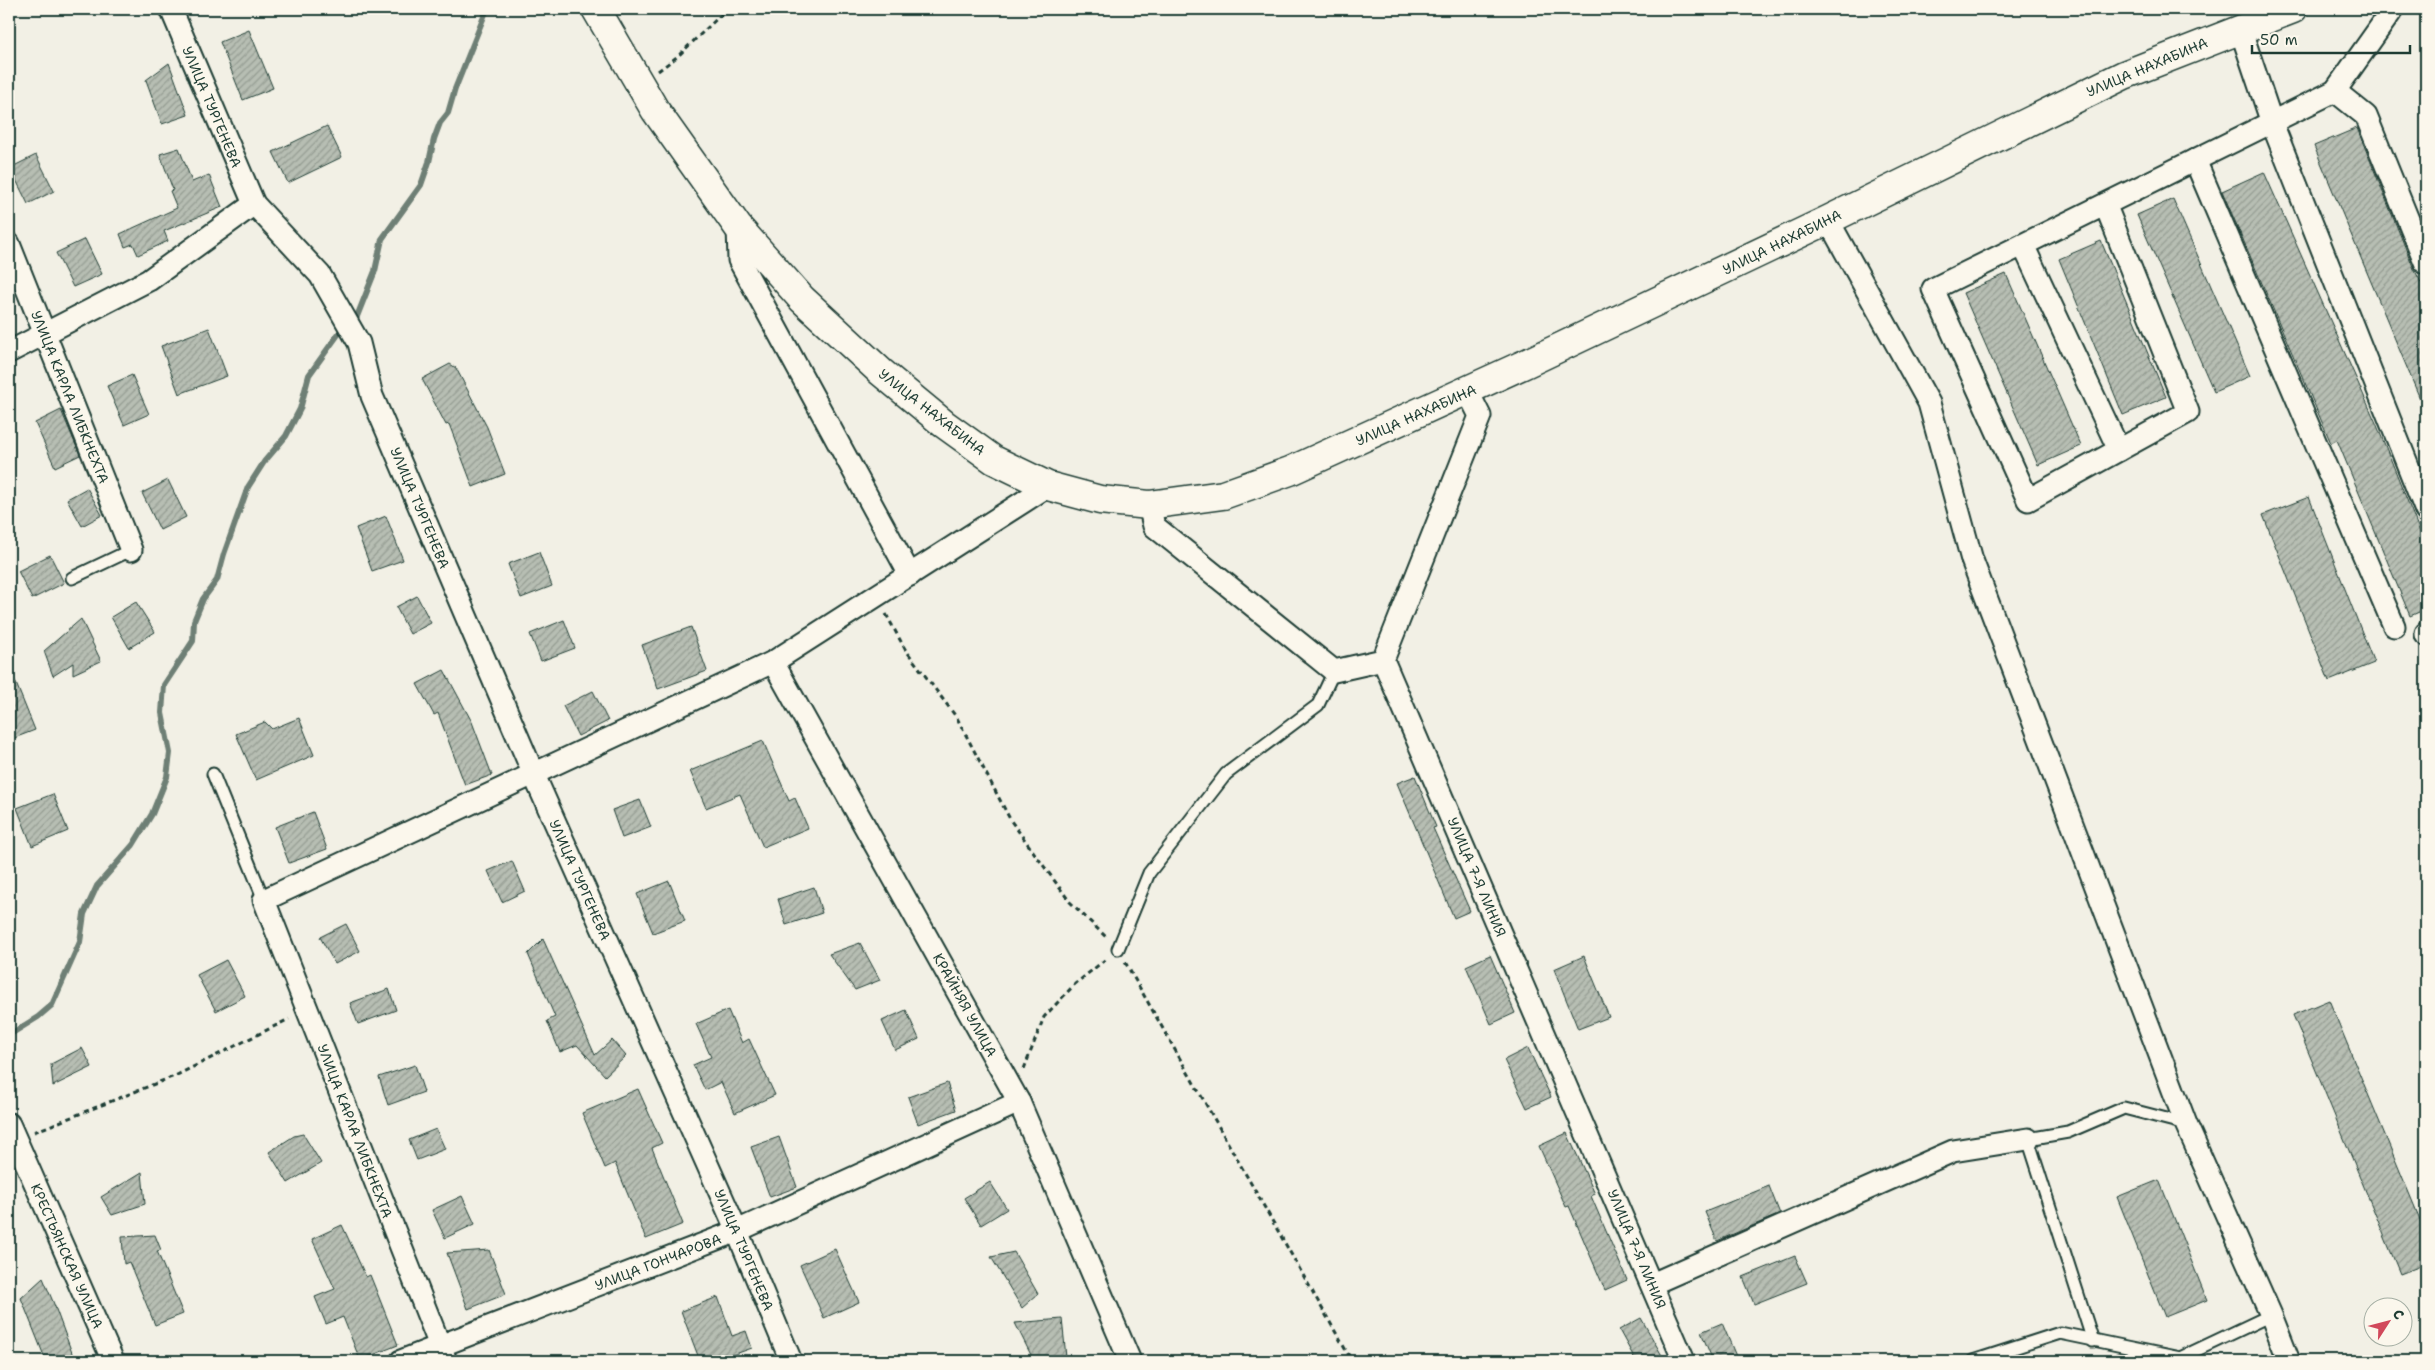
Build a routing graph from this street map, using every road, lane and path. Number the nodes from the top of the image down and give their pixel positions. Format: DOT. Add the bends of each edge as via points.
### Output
graph roads {
  1 [pos="171,9"];
  2 [pos="596,9"];
  3 [pos="727,9"];
  4 [pos="2293,9"];
  5 [pos="2393,9"];
  6 [pos="2240,28"];
  7 [pos="640,84"];
  8 [pos="2335,91"];
  9 [pos="2272,123"];
  10 [pos="2195,160"];
  11 [pos="254,204"];
  12 [pos="2105,204"];
  13 [pos="1828,220"];
  14 [pos="738,227"];
  15 [pos="9,244"];
  16 [pos="2023,245"];
  17 [pos="2426,264"];
  18 [pos="45,333"];
  19 [pos="9,352"];
  20 [pos="1468,392"];
  21 [pos="2118,450"];
  22 [pos="1048,486"];
  23 [pos="1149,505"];
  24 [pos="2426,511"];
  25 [pos="132,550"];
  26 [pos="910,575"];
  27 [pos="72,578"];
  28 [pos="876,596"];
  29 [pos="2394,626"];
  30 [pos="1383,660"];
  31 [pos="773,662"];
  32 [pos="1334,671"];
  33 [pos="213,774"];
  34 [pos="534,775"];
  35 [pos="264,900"];
  36 [pos="1118,949"];
  37 [pos="308,1010"];
  38 [pos="1019,1102"];
  39 [pos="2186,1124"];
  40 [pos="12,1132"];
  41 [pos="2028,1139"];
  42 [pos="738,1231"];
  43 [pos="1652,1284"];
  44 [pos="2271,1314"];
  45 [pos="2093,1341"];
  46 [pos="443,1354"];
  47 [pos="2179,1360"];
  48 [pos="113,1361"];
  49 [pos="401,1361"];
  50 [pos="791,1361"];
  51 [pos="1130,1361"];
  52 [pos="1352,1361"];
  53 [pos="1684,1361"];
  54 [pos="1973,1361"];
  55 [pos="2289,1361"];
  1 -- 11 [label="street, УЛИЦА ТУРГЕНЕВА"];
  2 -- 7 [label="main road, УЛИЦА НАХАБИНА"];
  3 -- 7 [label="path" via="678,56"];
  4 -- 6 [label="main road, УЛИЦА НАХАБИНА"];
  5 -- 8 [label="street"];
  6 -- 9 [label="street"];
  6 -- 13 [label="main road, УЛИЦА НАХАБИНА" via="2124,75"];
  7 -- 14 [label="main road, УЛИЦА НАХАБИНА"];
  8 -- 9 [label="street"];
  8 -- 17 [label="street" via="2366,116"];
  9 -- 10 [label="street"];
  9 -- 24 [label="street"];
  10 -- 12 [label="street"];
  10 -- 29 [label="street"];
  11 -- 18 [label="street" via="149,280"];
  11 -- 34 [label="street, УЛИЦА ТУРГЕНЕВА" via="320,275 359,343 372,396"];
  12 -- 16 [label="street"];
  12 -- 21 [label="street" via="2188,412"];
  13 -- 20 [label="main road, УЛИЦА НАХАБИНА"];
  13 -- 39 [label="street" via="1929,403 1972,560"];
  14 -- 22 [label="main road, УЛИЦА НАХАБИНА" via="802,299 881,372 994,460"];
  14 -- 26 [label="street" via="739,260"];
  15 -- 18 [label="street, УЛИЦА КАРЛА ЛИБКНЕХТА"];
  16 -- 21 [label="street"];
  16 -- 21 [label="street" via="1933,289 2028,500"];
  18 -- 19 [label="street"];
  18 -- 25 [label="street, УЛИЦА КАРЛА ЛИБКНЕХТА"];
  20 -- 23 [label="main road, УЛИЦА НАХАБИНА" via="1290,471 1223,495"];
  20 -- 30 [label="street" via="1480,416"];
  22 -- 23 [label="main road, УЛИЦА НАХАБИНА" via="1100,500"];
  22 -- 26 [label="street"];
  23 -- 32 [label="street" via="1154,526"];
  25 -- 27 [label="lane"];
  26 -- 28 [label="street"];
  28 -- 31 [label="street"];
  28 -- 36 [label="path" via="905,649 957,718 1011,821 1070,902"];
  30 -- 32 [label="street"];
  30 -- 43 [label="street, УЛИЦА 7-Я ЛИНИЯ"];
  31 -- 34 [label="street"];
  31 -- 38 [label="street, КРАЙНЯЯ УЛИЦА"];
  32 -- 36 [label="lane" via="1318,705 1226,774 1150,873"];
  33 -- 35 [label="lane"];
  34 -- 35 [label="street"];
  34 -- 42 [label="street, УЛИЦА ТУРГЕНЕВА"];
  35 -- 37 [label="street, УЛИЦА КАРЛА ЛИБКНЕХТА"];
  36 -- 38 [label="path" via="1075,984 1044,1017 1020,1080"];
  36 -- 52 [label="path"];
  37 -- 40 [label="path" via="177,1075"];
  37 -- 46 [label="street, УЛИЦА КАРЛА ЛИБКНЕХТА"];
  38 -- 42 [label="street, УЛИЦА ГОНЧАРОВА"];
  38 -- 51 [label="street, КРАЙНЯЯ УЛИЦА"];
  39 -- 41 [label="lane" via="2124,1108 2068,1132"];
  39 -- 44 [label="street"];
  40 -- 48 [label="street, КРЕСТЬЯНСКАЯ УЛИЦА"];
  41 -- 43 [label="street" via="1953,1151"];
  41 -- 45 [label="lane"];
  42 -- 46 [label="street, УЛИЦА ГОНЧАРОВА"];
  42 -- 50 [label="street, УЛИЦА ТУРГЕНЕВА"];
  43 -- 53 [label="street, УЛИЦА 7-Я ЛИНИЯ"];
  44 -- 47 [label="lane"];
  44 -- 55 [label="street"];
  45 -- 47 [label="lane"];
  45 -- 54 [label="lane" via="2060,1334"];
  46 -- 49 [label="street, УЛИЦА ГОНЧАРОВА"];
}
